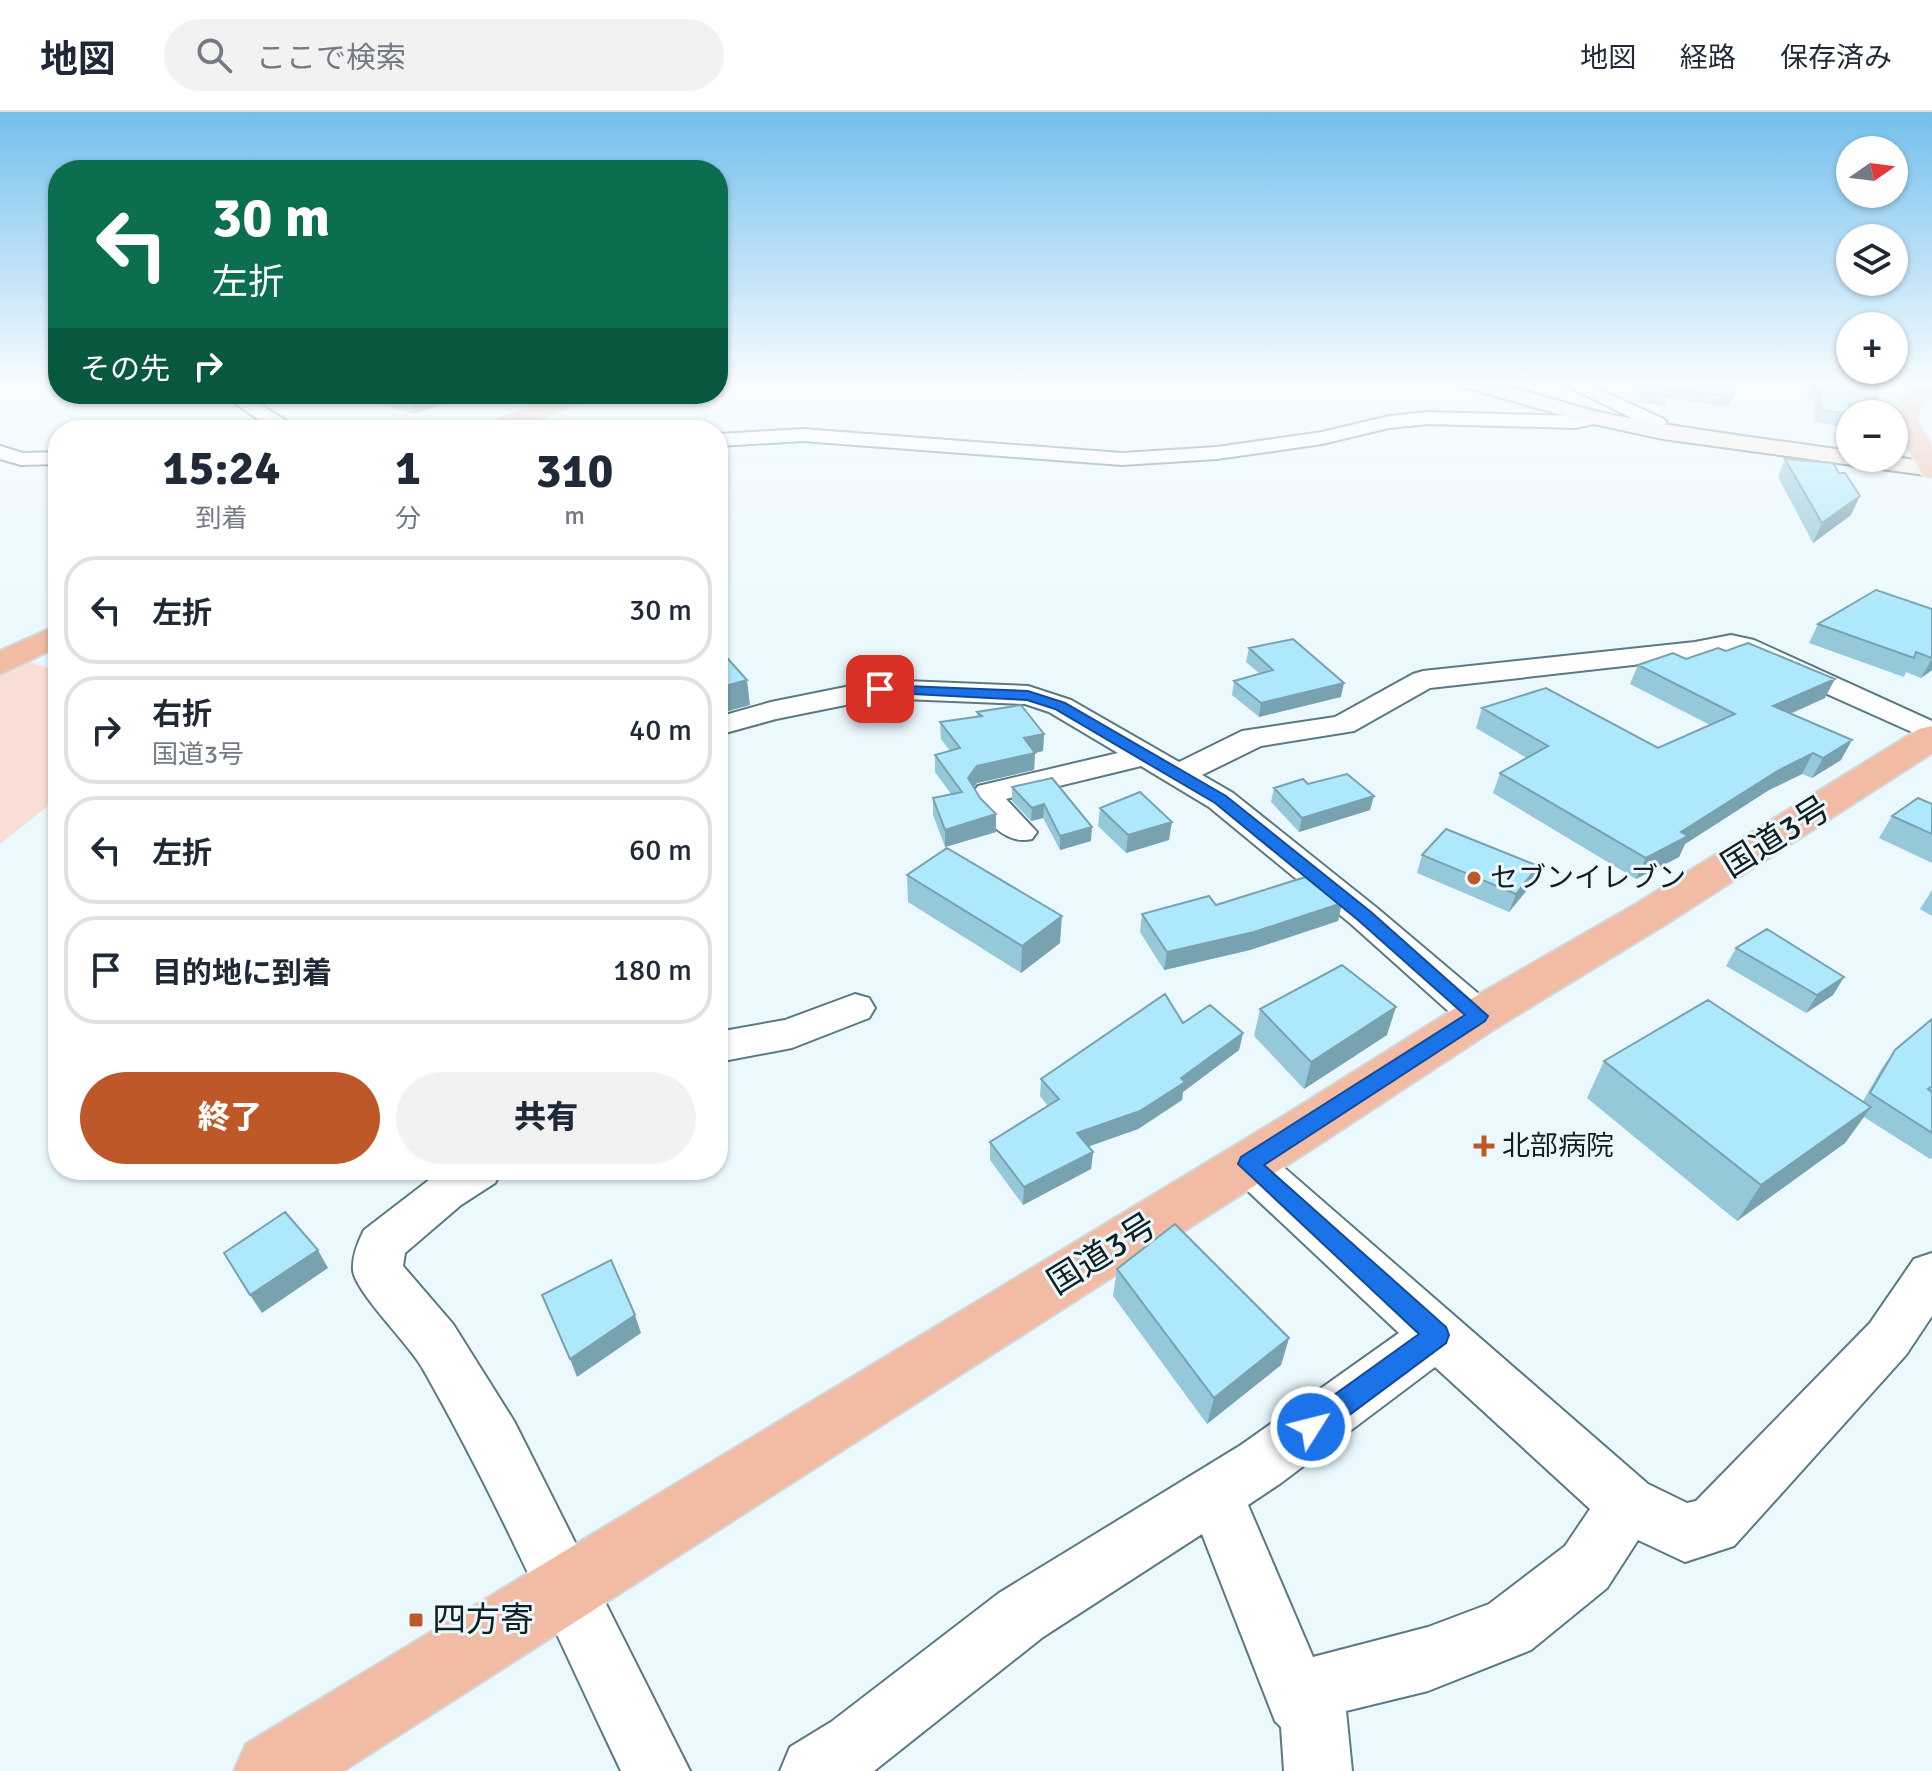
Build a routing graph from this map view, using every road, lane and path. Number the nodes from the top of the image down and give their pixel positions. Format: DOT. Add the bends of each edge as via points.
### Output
graph roads {
  1 [pos="19,458"];
  2 [pos="42,458"];
  3 [pos="1851,458"];
  4 [pos="1932,470"];
  5 [pos="48,639"];
  6 [pos="0,664"];
  7 [pos="728,723"];
  8 [pos="1932,735"];
  9 [pos="1144,756"];
  10 [pos="1177,775"];
  11 [pos="1020,832"];
  12 [pos="855,1008"];
  13 [pos="1479,1016"];
  14 [pos="728,1045"];
  15 [pos="1249,1164"];
  16 [pos="463,1180"];
  17 [pos="1932,1274"];
  18 [pos="1437,1335"];
  19 [pos="1210,1496"];
  20 [pos="1628,1504"];
  21 [pos="567,1589"];
  22 [pos="1315,1742"];
  23 [pos="273,1771"];
  24 [pos="656,1771"];
  25 [pos="814,1771"];
  1 -- 2 [label="street"];
  3 -- 4 [label="main road"];
  5 -- 6 [label="highway"];
  7 -- 9 [label="street" via="880,689 1028,695 1060,706"];
  8 -- 10 [label="street" via="1731,643 1423,680 1343,725 1253,738"];
  8 -- 13 [label="highway, 国道3号"];
  9 -- 10 [label="street"];
  9 -- 11 [label="street" via="990,793 986,797"];
  10 -- 13 [label="street" via="1221,800"];
  12 -- 14 [label="street" via="792,1033"];
  13 -- 15 [label="highway, 国道3号"];
  15 -- 18 [label="street"];
  15 -- 21 [label="highway, 国道3号"];
  16 -- 21 [label="street" via="381,1244 378,1272 435,1341 472,1403"];
  17 -- 20 [label="street" via="1888,1339 1713,1525 1685,1533"];
  18 -- 19 [label="street"];
  18 -- 20 [label="street"];
  19 -- 22 [label="street" via="1222,1512"];
  19 -- 25 [label="street" via="1021,1615"];
  20 -- 22 [label="street" via="1586,1567 1509,1628 1428,1659 1325,1684"];
  21 -- 23 [label="highway, 国道3号"];
  21 -- 24 [label="street"];
}
